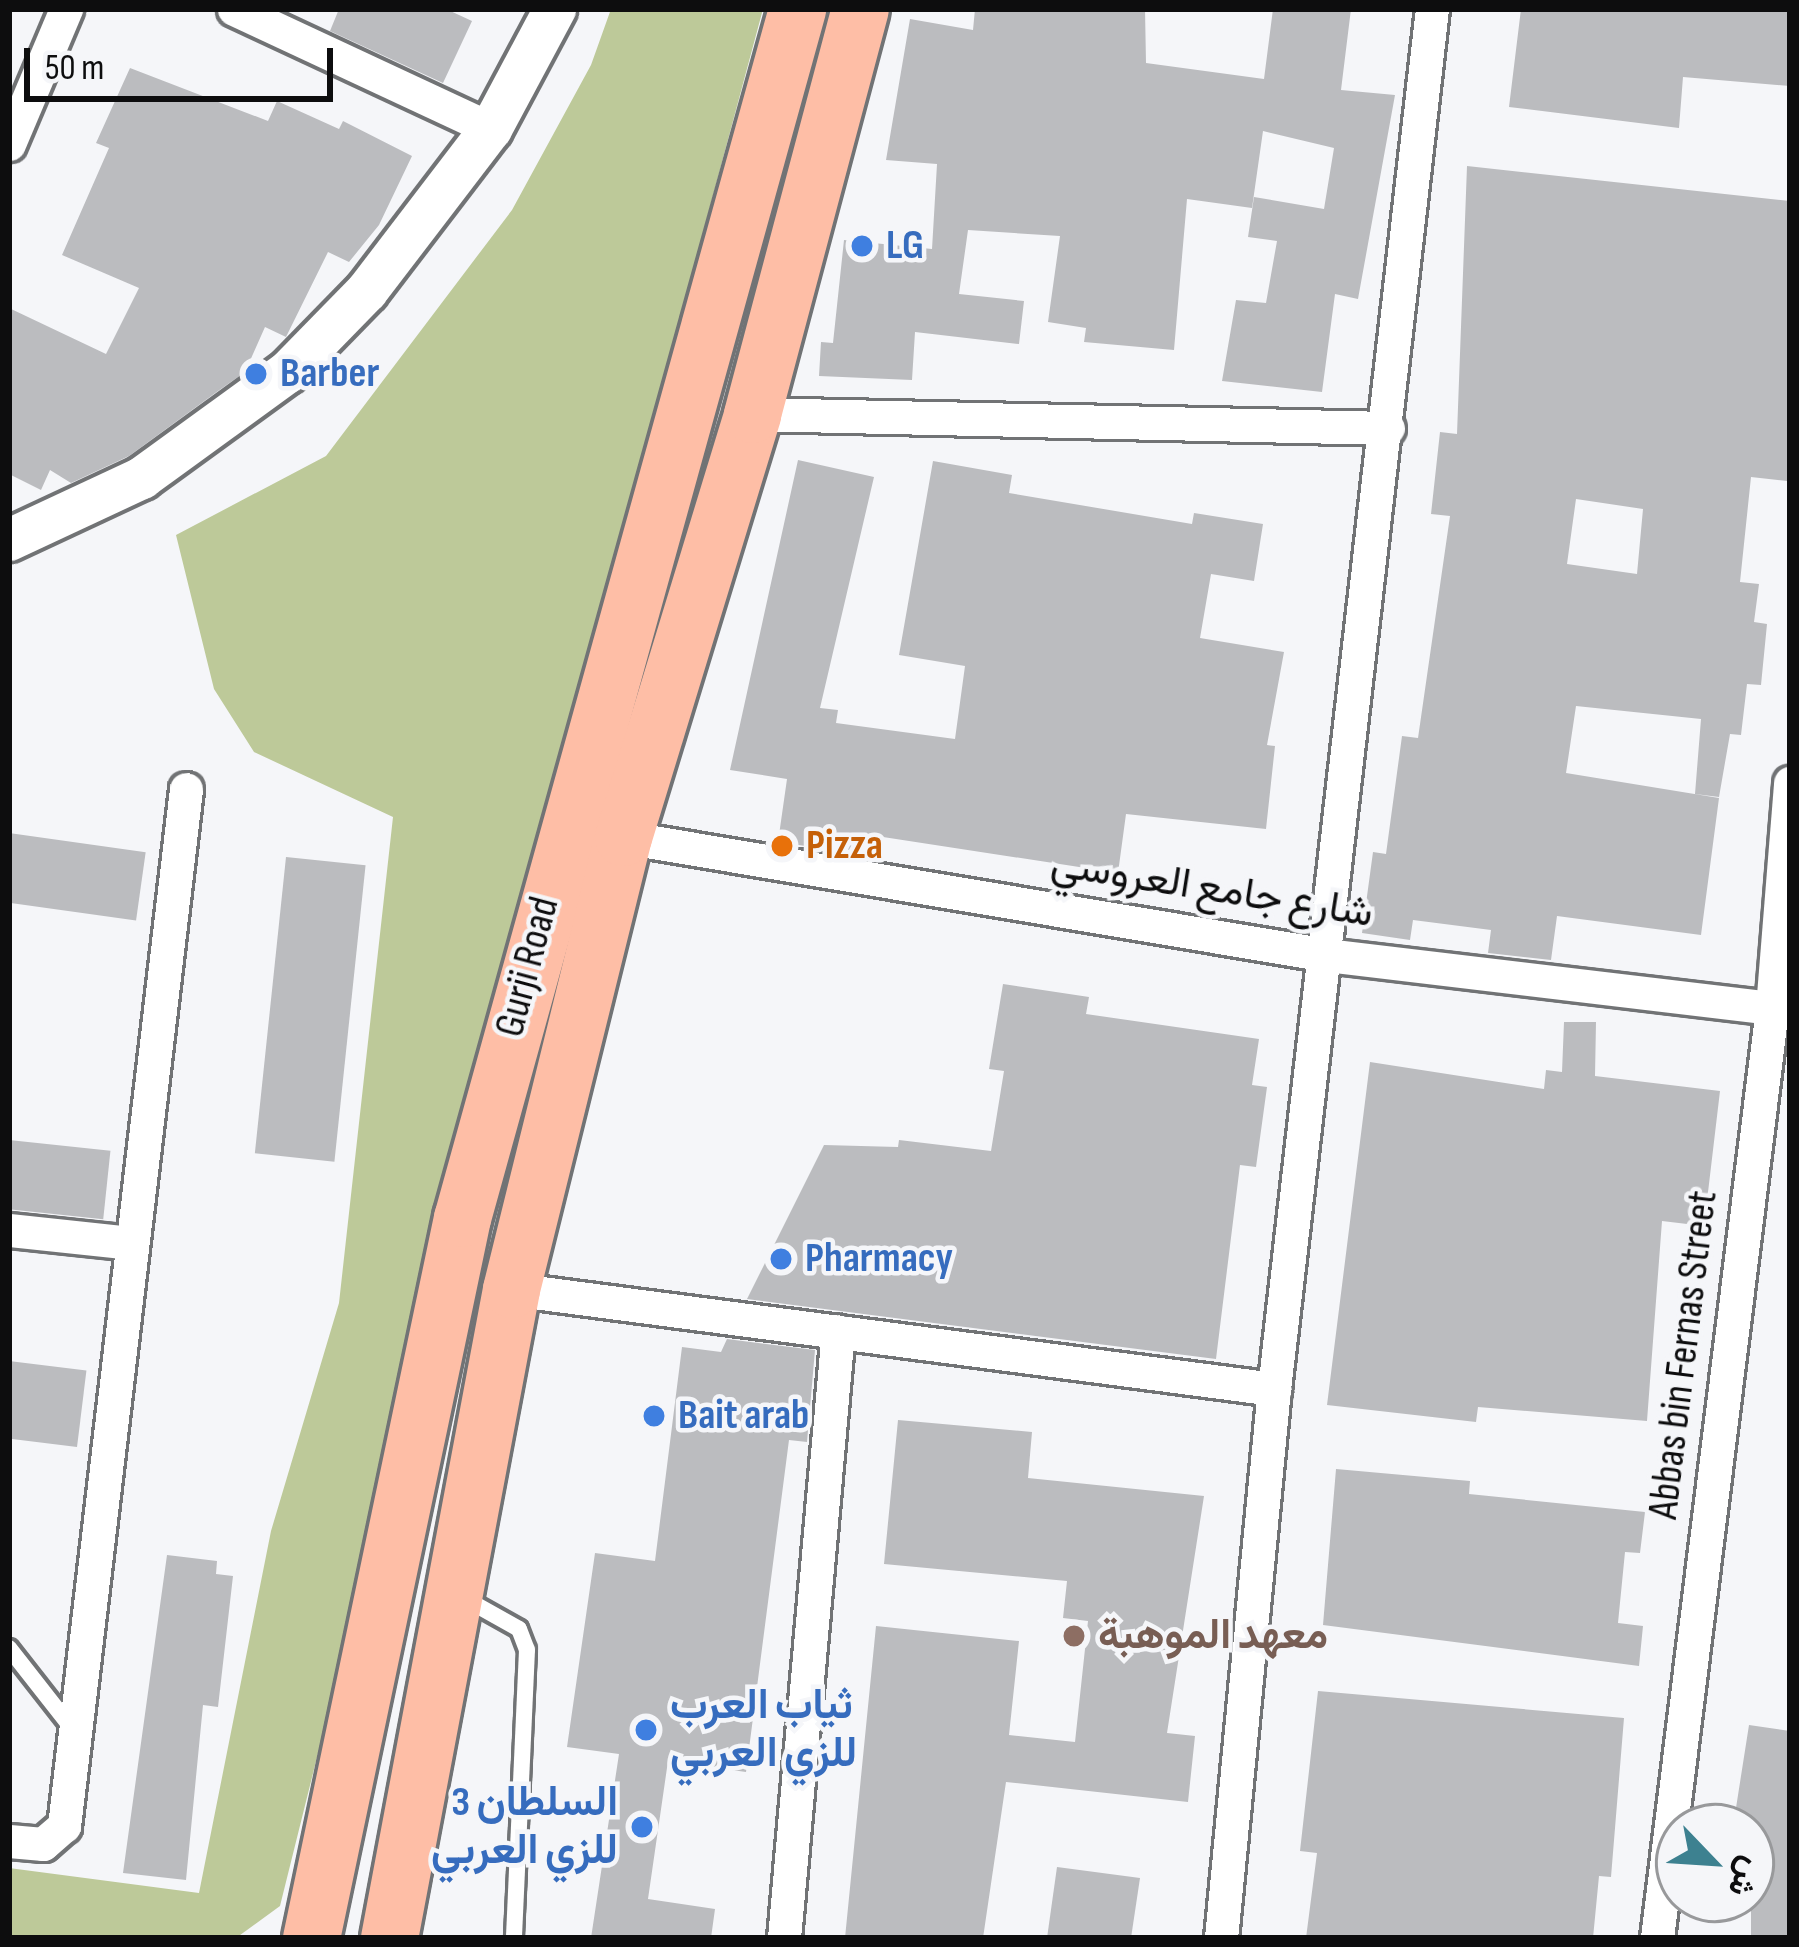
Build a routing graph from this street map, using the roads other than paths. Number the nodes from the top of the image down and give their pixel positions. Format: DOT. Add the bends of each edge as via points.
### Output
graph roads {
  1 [pos="65,9"];
  2 [pos="234,9"];
  3 [pos="554,9"];
  4 [pos="797,9"];
  5 [pos="860,9"];
  6 [pos="1432,9"];
  7 [pos="491,129"];
  8 [pos="9,144"];
  9 [pos="752,414"];
  10 [pos="1388,428"];
  11 [pos="9,540"];
  12 [pos="1790,783"];
  13 [pos="186,789"];
  14 [pos="623,837"];
  15 [pos="1327,955"];
  16 [pos="1781,1009"];
  17 [pos="9,1231"];
  18 [pos="130,1243"];
  19 [pos="512,1289"];
  20 [pos="838,1331"];
  21 [pos="1274,1389"];
  22 [pos="454,1594"];
  23 [pos="9,1648"];
  24 [pos="74,1731"];
  25 [pos="9,1841"];
  26 [pos="328,1850"];
  27 [pos="284,1938"];
  28 [pos="311,1938"];
  29 [pos="389,1938"];
  30 [pos="514,1938"];
  31 [pos="784,1938"];
  32 [pos="1221,1938"];
  33 [pos="1657,1938"];
  1 -- 8 [label="street"];
  2 -- 7 [label="street"];
  3 -- 7 [label="street"];
  4 -- 26 [label="highway, Gurji Road" via="462,1218"];
  5 -- 9 [label="highway, Gurji Road"];
  6 -- 10 [label="street"];
  7 -- 11 [label="street" via="367,291 288,372 142,478"];
  9 -- 10 [label="street"];
  9 -- 14 [label="highway, Gurji Road"];
  10 -- 15 [label="street"];
  12 -- 16 [label="street, Abbas bin Fernas Street"];
  13 -- 18 [label="street"];
  14 -- 15 [label="street, شارع جامع العروسي"];
  14 -- 19 [label="highway, Gurji Road"];
  15 -- 16 [label="street, شارع جامع العروسي"];
  15 -- 21 [label="street"];
  16 -- 33 [label="street, Abbas bin Fernas Street"];
  17 -- 18 [label="street"];
  18 -- 24 [label="street"];
  19 -- 20 [label="street"];
  19 -- 22 [label="highway, Gurji Road"];
  20 -- 21 [label="street"];
  20 -- 31 [label="street"];
  21 -- 32 [label="street"];
  22 -- 29 [label="highway, Gurji Road"];
  22 -- 30 [label="lane" via="508,1620 527,1650"];
  23 -- 24 [label="lane"];
  24 -- 25 [label="street" via="64,1826 43,1844"];
  26 -- 27 [label="highway"];
  26 -- 28 [label="highway, Gurji Road"];
}
